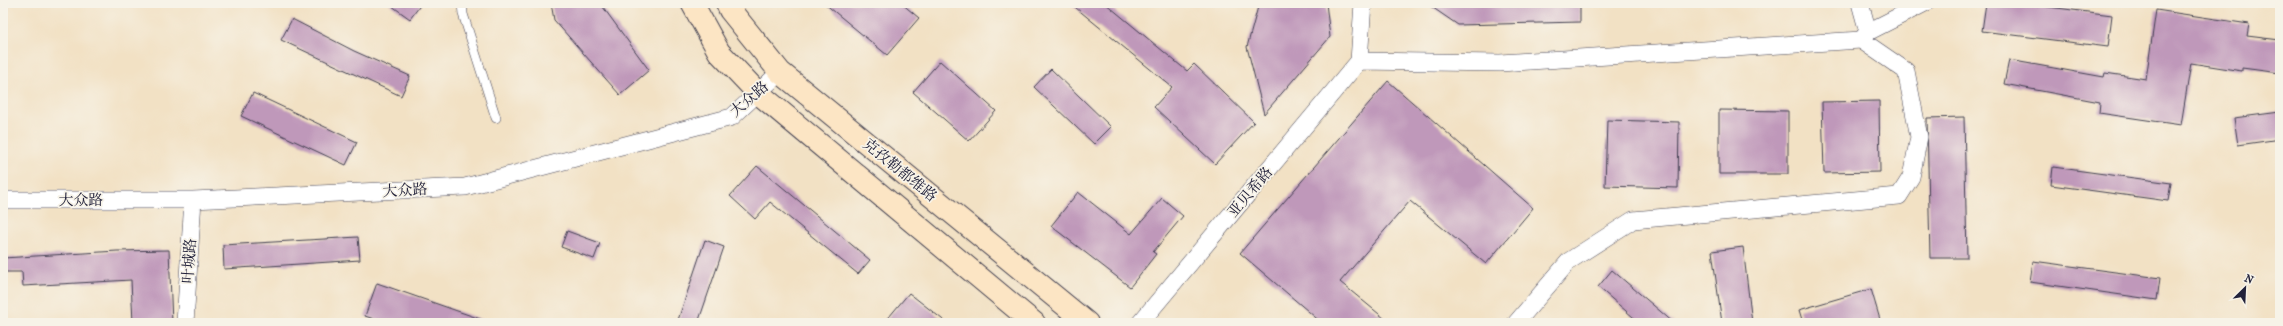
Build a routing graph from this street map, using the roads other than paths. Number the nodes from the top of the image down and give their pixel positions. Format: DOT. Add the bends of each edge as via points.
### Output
graph roads {
  1 [pos="462,3"];
  2 [pos="692,3"];
  3 [pos="727,3"];
  4 [pos="1363,3"];
  5 [pos="1860,3"];
  6 [pos="1925,3"];
  7 [pos="1864,36"];
  8 [pos="1359,61"];
  9 [pos="780,72"];
  10 [pos="758,92"];
  11 [pos="496,118"];
  12 [pos="3,200"];
  13 [pos="193,200"];
  14 [pos="185,323"];
  15 [pos="1034,323"];
  16 [pos="1087,323"];
  17 [pos="1140,323"];
  18 [pos="1516,323"];
  1 -- 11 [label="lane" via="463,14"];
  2 -- 10 [label="main road, 克孜勒都维路" via="720,52"];
  3 -- 9 [label="main road, 克孜勒都维路"];
  4 -- 8 [label="street"];
  5 -- 7 [label="street"];
  6 -- 7 [label="street"];
  7 -- 8 [label="street" via="1500,63"];
  7 -- 18 [label="street" via="1906,71 1918,137 1911,177 1899,196 1633,220 1569,262"];
  8 -- 17 [label="street, 亚贝希路"];
  9 -- 10 [label="street, 大众路"];
  9 -- 16 [label="main road, 克孜勒都维路"];
  10 -- 13 [label="street, 大众路" via="732,117 464,187"];
  10 -- 15 [label="main road, 克孜勒都维路"];
  12 -- 13 [label="street, 大众路"];
  13 -- 14 [label="street, 叶城路"];
}
